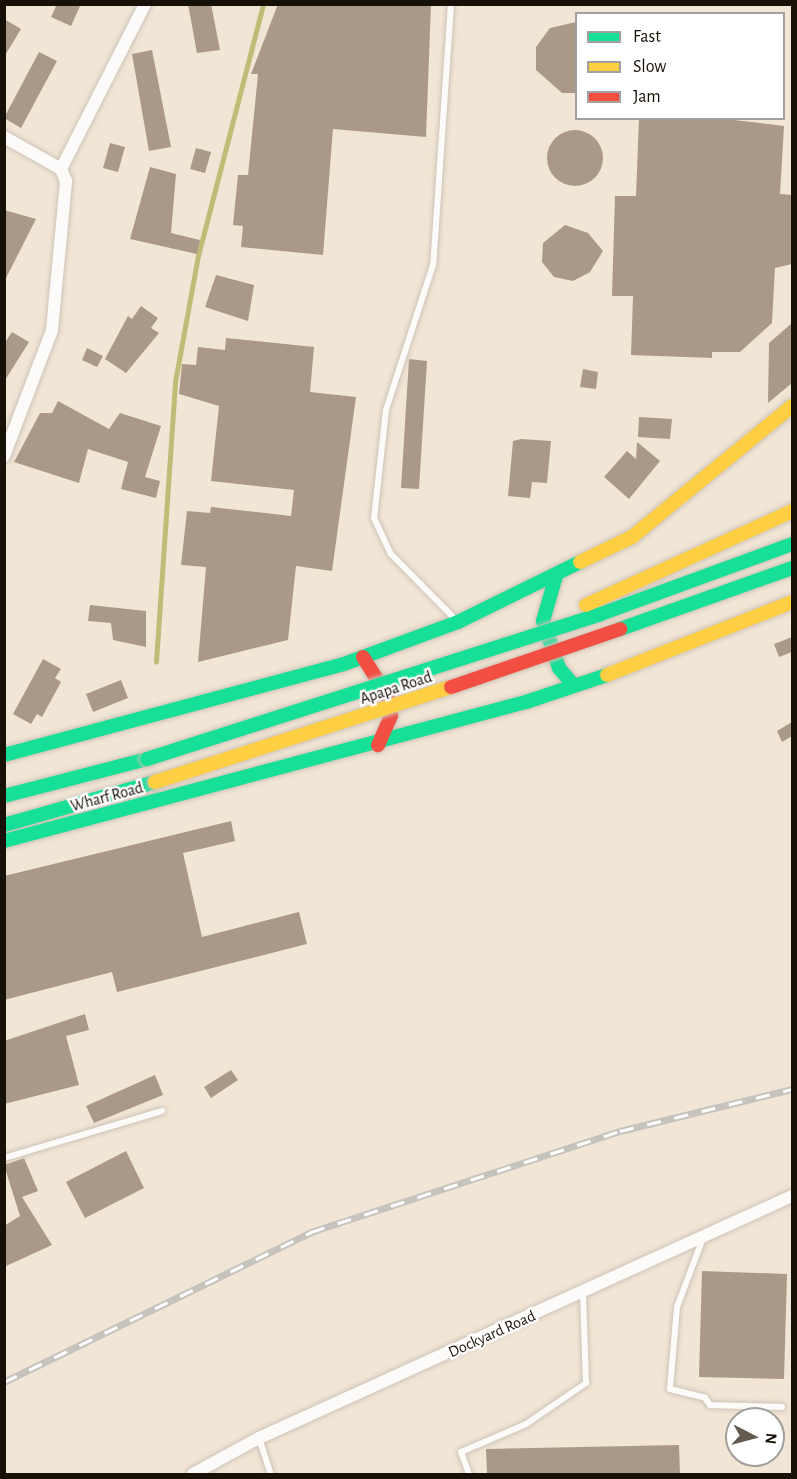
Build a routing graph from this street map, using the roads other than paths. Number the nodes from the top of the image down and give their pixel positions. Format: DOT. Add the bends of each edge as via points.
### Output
graph roads {
  1 [pos="145,4"];
  2 [pos="451,4"];
  3 [pos="4,137"];
  4 [pos="62,169"];
  5 [pos="792,406"];
  6 [pos="4,456"];
  7 [pos="792,511"];
  8 [pos="792,544"];
  9 [pos="792,568"];
  10 [pos="556,576"];
  11 [pos="792,602"];
  12 [pos="458,622"];
  13 [pos="478,654"];
  14 [pos="363,657"];
  15 [pos="574,686"];
  16 [pos="378,745"];
  17 [pos="4,755"];
  18 [pos="4,796"];
  19 [pos="4,825"];
  20 [pos="4,841"];
  21 [pos="162,1111"];
  22 [pos="4,1158"];
  23 [pos="792,1196"];
  24 [pos="703,1237"];
  25 [pos="582,1293"];
  26 [pos="782,1407"];
  27 [pos="259,1438"];
  28 [pos="192,1474"];
  29 [pos="271,1474"];
  30 [pos="469,1474"];
  1 -- 4 [label="street"];
  2 -- 12 [label="lane" via="433,265 386,410 374,518 391,554"];
  3 -- 4 [label="street"];
  4 -- 6 [label="street" via="66,181 52,330"];
  5 -- 10 [label="main road" via="632,537"];
  7 -- 13 [label="main road, bridge"];
  8 -- 13 [label="main road, Apapa Road, bridge"];
  9 -- 19 [label="main road, Apapa Road, bridge" via="509,669 155,782"];
  10 -- 12 [label="main road"];
  10 -- 15 [label="main road" via="543,621 559,668"];
  11 -- 15 [label="main road, Wharf Road"];
  12 -- 14 [label="main road"];
  13 -- 18 [label="main road, Apapa Road, bridge" via="147,759"];
  14 -- 16 [label="main road" via="388,697 391,716"];
  14 -- 17 [label="main road"];
  15 -- 16 [label="main road, Wharf Road"];
  16 -- 20 [label="main road, Wharf Road"];
  21 -- 22 [label="lane"];
  23 -- 24 [label="street, Dockyard Road"];
  24 -- 25 [label="street, Dockyard Road"];
  24 -- 26 [label="lane" via="677,1307 670,1389 705,1398 710,1405"];
  25 -- 27 [label="street, Dockyard Road"];
  25 -- 30 [label="lane" via="586,1383 526,1424 461,1452"];
  27 -- 28 [label="street, Dockyard Road"];
  27 -- 29 [label="lane"];
}
